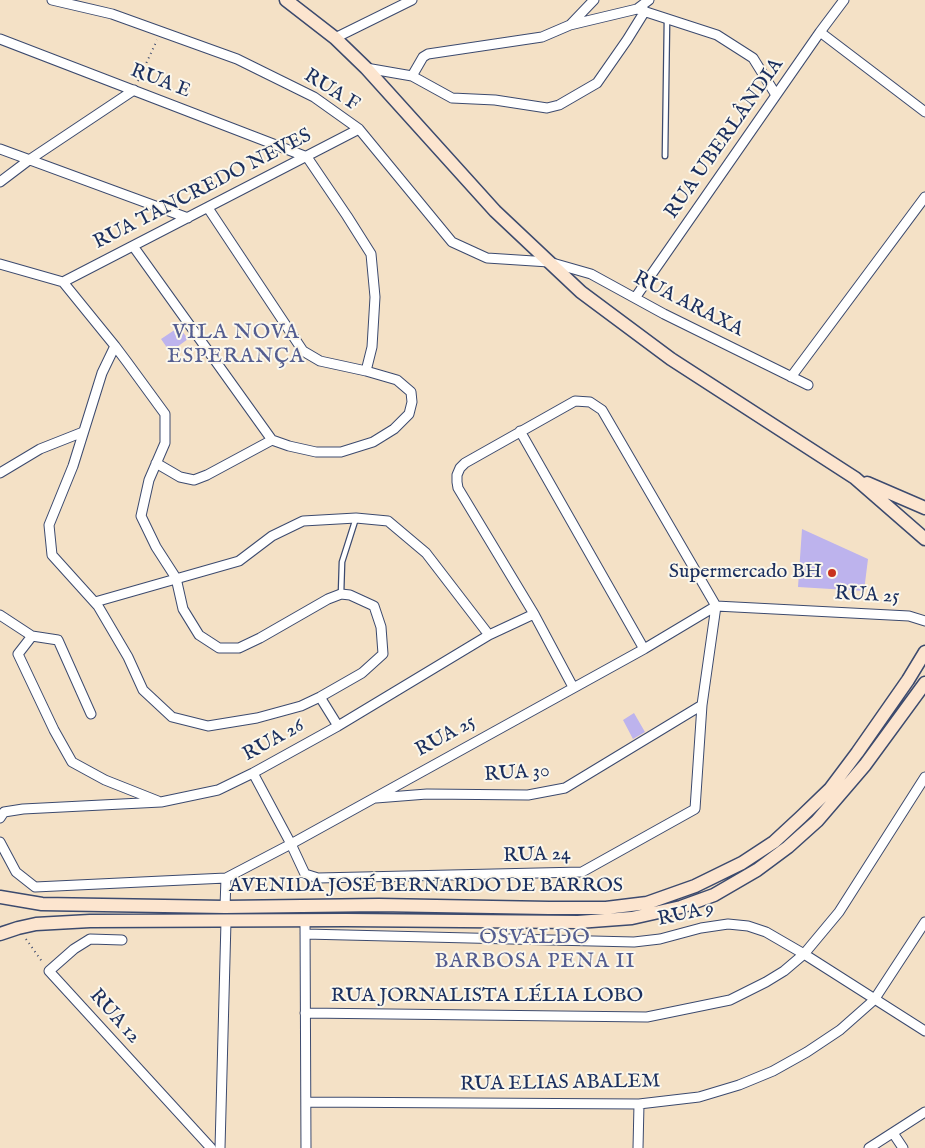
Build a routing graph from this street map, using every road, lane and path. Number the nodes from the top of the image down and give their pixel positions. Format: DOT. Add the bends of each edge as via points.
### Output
graph roads {
  1 [pos="52,0"];
  2 [pos="286,0"];
  3 [pos="412,0"];
  4 [pos="594,0"];
  5 [pos="649,0"];
  6 [pos="844,0"];
  7 [pos="641,10"];
  8 [pos="667,19"];
  9 [pos="570,25"];
  10 [pos="160,32"];
  11 [pos="820,32"];
  12 [pos="335,38"];
  13 [pos="0,39"];
  14 [pos="366,68"];
  15 [pos="412,76"];
  16 [pos="134,90"];
  17 [pos="776,95"];
  18 [pos="925,112"];
  19 [pos="359,129"];
  20 [pos="0,149"];
  21 [pos="665,156"];
  22 [pos="306,157"];
  23 [pos="29,160"];
  24 [pos="0,182"];
  25 [pos="925,197"];
  26 [pos="208,208"];
  27 [pos="188,218"];
  28 [pos="133,246"];
  29 [pos="549,262"];
  30 [pos="0,264"];
  31 [pos="63,282"];
  32 [pos="635,298"];
  33 [pos="115,346"];
  34 [pos="366,370"];
  35 [pos="792,377"];
  36 [pos="808,385"];
  37 [pos="520,431"];
  38 [pos="83,432"];
  39 [pos="272,440"];
  40 [pos="156,463"];
  41 [pos="0,473"];
  42 [pos="855,478"];
  43 [pos="925,508"];
  44 [pos="356,518"];
  45 [pos="925,539"];
  46 [pos="176,578"];
  47 [pos="341,594"];
  48 [pos="95,602"];
  49 [pos="716,606"];
  50 [pos="534,614"];
  51 [pos="0,615"];
  52 [pos="925,620"];
  53 [pos="489,635"];
  54 [pos="32,636"];
  55 [pos="644,649"];
  56 [pos="925,652"];
  57 [pos="925,683"];
  58 [pos="573,687"];
  59 [pos="320,697"];
  60 [pos="702,705"];
  61 [pos="91,714"];
  62 [pos="338,726"];
  63 [pos="253,773"];
  64 [pos="925,777"];
  65 [pos="371,799"];
  66 [pos="161,802"];
  67 [pos="2,815"];
  68 [pos="0,842"];
  69 [pos="291,844"];
  70 [pos="226,878"];
  71 [pos="0,897"];
  72 [pos="225,907"];
  73 [pos="305,920"];
  74 [pos="226,921"];
  75 [pos="925,922"];
  76 [pos="18,928"];
  77 [pos="0,934"];
  78 [pos="305,934"];
  79 [pos="122,940"];
  80 [pos="804,954"];
  81 [pos="49,972"];
  82 [pos="874,1000"];
  83 [pos="305,1013"];
  84 [pos="925,1032"];
  85 [pos="306,1102"];
  86 [pos="639,1104"];
  87 [pos="925,1112"];
  88 [pos="893,1133"];
  89 [pos="210,1148"];
  90 [pos="220,1148"];
  91 [pos="306,1148"];
  92 [pos="638,1148"];
  93 [pos="869,1148"];
  94 [pos="903,1148"];
  1 -- 10 [label="street, RUA F" via="112,14"];
  2 -- 12 [label="main road"];
  3 -- 12 [label="street"];
  4 -- 9 [label="street"];
  5 -- 7 [label="street"];
  6 -- 11 [label="street, RUA UBERLÂNDIA"];
  7 -- 8 [label="street"];
  7 -- 9 [label="street"];
  7 -- 15 [label="street" via="627,40 596,83 559,105 547,108 495,100 452,98"];
  8 -- 17 [label="street" via="717,35 753,58"];
  8 -- 21 [label="lane"];
  9 -- 15 [label="street" via="542,37 428,54"];
  10 -- 16 [label="path"];
  10 -- 19 [label="street, RUA F" via="237,59 314,97"];
  11 -- 17 [label="street, RUA UBERLÂNDIA"];
  11 -- 18 [label="street"];
  12 -- 14 [label="main road"];
  13 -- 16 [label="street, RUA E"];
  14 -- 15 [label="street"];
  14 -- 29 [label="main road" via="495,211"];
  16 -- 22 [label="street, RUA E"];
  16 -- 23 [label="street"];
  17 -- 32 [label="street, RUA UBERLÂNDIA"];
  19 -- 22 [label="street, RUA TANCREDO NEVES"];
  19 -- 29 [label="street, RUA F" via="452,242 487,258"];
  20 -- 23 [label="street"];
  22 -- 26 [label="street, RUA TANCREDO NEVES"];
  22 -- 34 [label="street" via="371,254 375,297 372,347"];
  23 -- 24 [label="street"];
  23 -- 27 [label="street"];
  25 -- 35 [label="street"];
  26 -- 27 [label="street, RUA TANCREDO NEVES"];
  26 -- 34 [label="street" via="302,351 320,362"];
  27 -- 28 [label="street, RUA TANCREDO NEVES"];
  28 -- 31 [label="street, RUA TANCREDO NEVES"];
  28 -- 39 [label="street"];
  29 -- 32 [label="street, RUA ARAXA" via="591,274"];
  29 -- 42 [label="main road" via="581,292 671,359"];
  30 -- 31 [label="street"];
  31 -- 33 [label="street"];
  32 -- 35 [label="street, RUA ARAXA"];
  33 -- 38 [label="street"];
  33 -- 40 [label="street" via="165,414 165,443"];
  34 -- 39 [label="street" via="396,380 411,392 409,414 394,428 373,442 341,452 316,452"];
  35 -- 36 [label="street, RUA ARAXA"];
  37 -- 49 [label="street" via="575,401 590,402 602,410"];
  37 -- 50 [label="street" via="465,463 457,475 458,488"];
  37 -- 55 [label="street"];
  38 -- 41 [label="street" via="40,448"];
  38 -- 48 [label="street" via="49,524 52,555"];
  39 -- 40 [label="street" via="194,480 180,477"];
  40 -- 46 [label="street" via="141,516 156,548"];
  42 -- 43 [label="main road"];
  42 -- 45 [label="main road"];
  44 -- 46 [label="street" via="303,521 272,536 239,561"];
  44 -- 47 [label="lane" via="342,562"];
  44 -- 53 [label="street" via="388,521 426,554"];
  46 -- 47 [label="street" via="183,609 199,635 219,648 239,648"];
  46 -- 48 [label="street"];
  47 -- 59 [label="street" via="374,606 381,627 383,654 362,673"];
  48 -- 59 [label="street" via="128,657 143,690 172,718 208,726 257,718 301,706"];
  49 -- 52 [label="street, RUA 25" via="910,616"];
  49 -- 55 [label="street, RUA 25"];
  49 -- 60 [label="street, RUA 24"];
  50 -- 53 [label="street, RUA 26"];
  50 -- 58 [label="street"];
  51 -- 54 [label="street"];
  53 -- 62 [label="street, RUA 26"];
  54 -- 61 [label="street" via="58,640"];
  54 -- 66 [label="street" via="18,654 72,762 105,780"];
  55 -- 58 [label="street, RUA 25"];
  56 -- 72 [label="main road, AVENIDA JOSÉ BERNARDO DE BARROS" via="830,789 774,842 742,863 695,886 647,903 606,908"];
  57 -- 73 [label="main road, AVENIDA JOSÉ BERNARDO DE BARROS" via="865,765 817,820 757,870 714,895 681,907 632,918 578,922"];
  58 -- 65 [label="street, RUA 25"];
  59 -- 62 [label="street"];
  60 -- 65 [label="street, RUA 30" via="565,788 528,795 427,794"];
  60 -- 69 [label="street, RUA 24" via="695,809 582,872 318,878 305,874"];
  62 -- 63 [label="street, RUA 26"];
  63 -- 66 [label="street, RUA 26" via="218,790"];
  63 -- 69 [label="street, RUA 24"];
  64 -- 80 [label="street, RUA JORNALISTA LÉLIA LOBO" via="839,912"];
  65 -- 69 [label="street, RUA 25"];
  66 -- 67 [label="street, RUA 26" via="23,809"];
  68 -- 70 [label="street, RUA 25" via="16,872 35,887"];
  69 -- 70 [label="street, RUA 25"];
  70 -- 72 [label="street"];
  71 -- 72 [label="main road, AVENIDA JOSÉ BERNARDO DE BARROS" via="42,904"];
  73 -- 74 [label="main road, AVENIDA JOSÉ BERNARDO DE BARROS"];
  73 -- 78 [label="street"];
  74 -- 76 [label="main road, AVENIDA JOSÉ BERNARDO DE BARROS" via="90,921"];
  74 -- 90 [label="street"];
  75 -- 82 [label="street, RUA ELIAS ABALEM"];
  76 -- 77 [label="main road, AVENIDA JOSÉ BERNARDO DE BARROS"];
  76 -- 81 [label="path"];
  78 -- 80 [label="street, RUA 9" via="634,942 728,924 766,932"];
  78 -- 83 [label="street"];
  79 -- 81 [label="street" via="90,940 74,949"];
  80 -- 82 [label="street, RUA 9"];
  80 -- 83 [label="street, RUA JORNALISTA LÉLIA LOBO" via="784,971 730,1000 647,1018"];
  81 -- 89 [label="street, RUA 12"];
  82 -- 84 [label="street, RUA 9"];
  82 -- 86 [label="street, RUA ELIAS ABALEM" via="840,1030 773,1071 699,1097"];
  83 -- 85 [label="street"];
  85 -- 86 [label="street, RUA ELIAS ABALEM"];
  85 -- 91 [label="street"];
  86 -- 92 [label="street"];
  87 -- 88 [label="street"];
  88 -- 93 [label="street"];
  88 -- 94 [label="street"];
}
